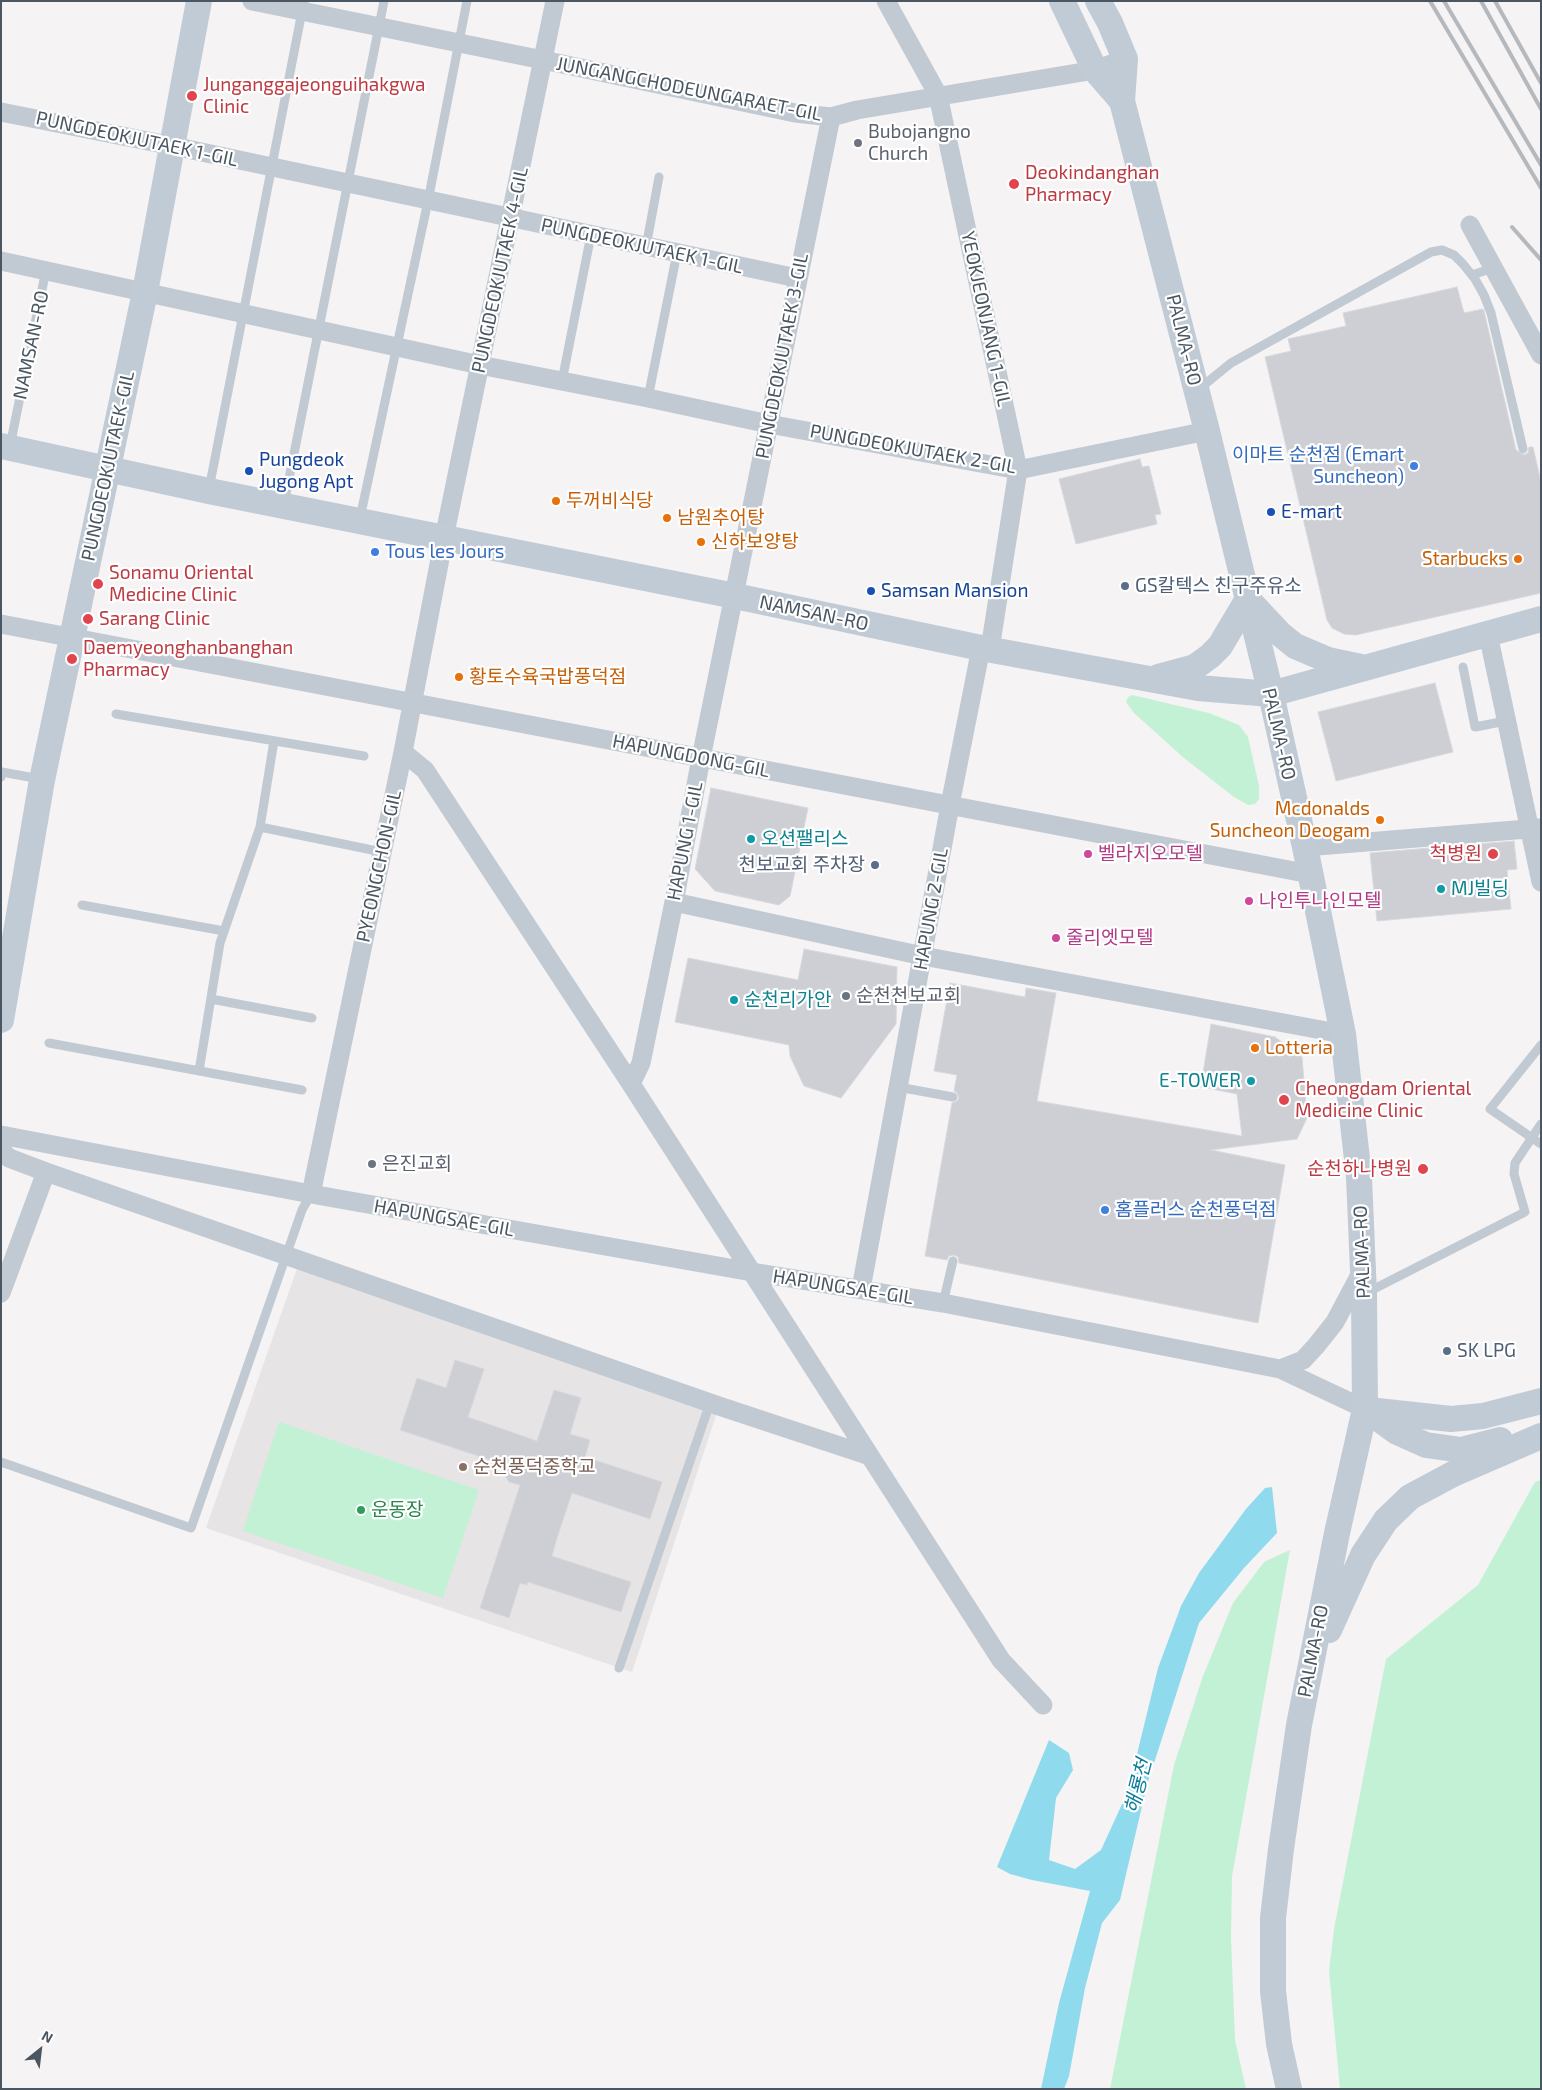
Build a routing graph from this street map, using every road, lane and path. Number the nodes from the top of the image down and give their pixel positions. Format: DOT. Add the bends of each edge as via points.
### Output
graph roads {
  1 [pos="199,1"];
  2 [pos="252,1"];
  3 [pos="384,1"];
  4 [pos="467,1"];
  5 [pos="555,1"];
  6 [pos="886,1"];
  7 [pos="1062,1"];
  8 [pos="1098,1"];
  9 [pos="303,6"];
  10 [pos="379,27"];
  11 [pos="460,43"];
  12 [pos="1125,59"];
  13 [pos="543,60"];
  14 [pos="1095,70"];
  15 [pos="938,95"];
  16 [pos="1122,101"];
  17 [pos="1,112"];
  18 [pos="831,117"];
  19 [pos="174,146"];
  20 [pos="272,167"];
  21 [pos="659,177"];
  22 [pos="348,183"];
  23 [pos="428,200"];
  24 [pos="511,218"];
  25 [pos="1470,226"];
  26 [pos="591,235"];
  27 [pos="646,246"];
  28 [pos="677,253"];
  29 [pos="1,261"];
  30 [pos="1493,268"];
  31 [pos="46,270"];
  32 [pos="1472,275"];
  33 [pos="797,278"];
  34 [pos="145,292"];
  35 [pos="243,313"];
  36 [pos="319,330"];
  37 [pos="396,347"];
  38 [pos="1541,355"];
  39 [pos="480,365"];
  40 [pos="562,381"];
  41 [pos="1197,391"];
  42 [pos="648,398"];
  43 [pos="769,424"];
  44 [pos="1207,431"];
  45 [pos="5,447"];
  46 [pos="1523,449"];
  47 [pos="107,468"];
  48 [pos="1018,470"];
  49 [pos="209,491"];
  50 [pos="284,506"];
  51 [pos="360,521"];
  52 [pos="444,538"];
  53 [pos="735,596"];
  54 [pos="1248,599"];
  55 [pos="1541,619"];
  56 [pos="1,624"];
  57 [pos="1488,634"];
  58 [pos="72,638"];
  59 [pos="986,648"];
  60 [pos="1464,667"];
  61 [pos="1364,668"];
  62 [pos="1147,680"];
  63 [pos="1271,694"];
  64 [pos="412,703"];
  65 [pos="116,714"];
  66 [pos="1506,721"];
  67 [pos="274,741"];
  68 [pos="403,752"];
  69 [pos="364,756"];
  70 [pos="701,758"];
  71 [pos="2,774"];
  72 [pos="42,780"];
  73 [pos="950,806"];
  74 [pos="260,827"];
  75 [pos="1535,828"];
  76 [pos="1305,847"];
  77 [pos="382,852"];
  78 [pos="1310,874"];
  79 [pos="1541,882"];
  80 [pos="674,902"];
  81 [pos="82,905"];
  82 [pos="224,931"];
  83 [pos="923,956"];
  84 [pos="210,999"];
  85 [pos="312,1018"];
  86 [pos="1,1020"];
  87 [pos="1343,1034"];
  88 [pos="49,1043"];
  89 [pos="1541,1045"];
  90 [pos="199,1071"];
  91 [pos="631,1084"];
  92 [pos="898,1087"];
  93 [pos="302,1090"];
  94 [pos="953,1097"];
  95 [pos="1541,1124"];
  96 [pos="1,1135"];
  97 [pos="1531,1137"];
  98 [pos="1541,1144"];
  99 [pos="1,1150"];
  100 [pos="46,1172"];
  101 [pos="311,1194"];
  102 [pos="286,1255"];
  103 [pos="953,1261"];
  104 [pos="752,1272"];
  105 [pos="1363,1282"];
  106 [pos="861,1289"];
  107 [pos="1,1293"];
  108 [pos="943,1303"];
  109 [pos="1280,1369"];
  110 [pos="1541,1401"];
  111 [pos="710,1403"];
  112 [pos="1365,1409"];
  113 [pos="1541,1434"];
  114 [pos="870,1456"];
  115 [pos="1,1462"];
  116 [pos="619,1668"];
  117 [pos="1306,1689"];
  118 [pos="1043,1705"];
  119 [pos="1289,2089"];
  1 -- 19 [label="main road, PUNGDEOKJUTAEK-GIL"];
  2 -- 9 [label="street, JUNGANGCHODEUNGARAET-GIL"];
  3 -- 10 [label="lane"];
  4 -- 11 [label="lane"];
  5 -- 13 [label="street, PUNGDEOKJUTAEK 4-GIL"];
  6 -- 15 [label="street, YEOKJEONJANG 1-GIL"];
  7 -- 14 [label="main road, PALMA-RO"];
  8 -- 12 [label="main road, PALMA-RO"];
  9 -- 10 [label="street, JUNGANGCHODEUNGARAET-GIL"];
  9 -- 20 [label="lane"];
  10 -- 11 [label="street, JUNGANGCHODEUNGARAET-GIL"];
  10 -- 22 [label="lane"];
  11 -- 13 [label="street, JUNGANGCHODEUNGARAET-GIL"];
  11 -- 23 [label="lane"];
  12 -- 14 [label="street, JUNGANGCHODEUNGARAET-GIL"];
  12 -- 16 [label="main road, PALMA-RO"];
  13 -- 18 [label="street, JUNGANGCHODEUNGARAET-GIL" via="795,113"];
  13 -- 24 [label="street, PUNGDEOKJUTAEK 4-GIL"];
  14 -- 15 [label="street, JUNGANGCHODEUNGARAET-GIL"];
  14 -- 16 [label="main road, PALMA-RO"];
  15 -- 18 [label="street, JUNGANGCHODEUNGARAET-GIL"];
  15 -- 48 [label="street, YEOKJEONJANG 1-GIL"];
  16 -- 41 [label="main road, PALMA-RO"];
  17 -- 19 [label="street, PUNGDEOKJUTAEK 1-GIL"];
  18 -- 33 [label="street, PUNGDEOKJUTAEK 3-GIL"];
  19 -- 20 [label="street, PUNGDEOKJUTAEK 1-GIL"];
  19 -- 34 [label="main road, PUNGDEOKJUTAEK-GIL"];
  20 -- 22 [label="street, PUNGDEOKJUTAEK 1-GIL"];
  20 -- 35 [label="lane"];
  21 -- 27 [label="lane"];
  22 -- 23 [label="street, PUNGDEOKJUTAEK 1-GIL"];
  22 -- 36 [label="lane"];
  23 -- 24 [label="street, PUNGDEOKJUTAEK 1-GIL"];
  23 -- 37 [label="lane"];
  24 -- 26 [label="street, PUNGDEOKJUTAEK 1-GIL"];
  24 -- 39 [label="street, PUNGDEOKJUTAEK 4-GIL"];
  25 -- 30 [label="street"];
  26 -- 27 [label="street, PUNGDEOKJUTAEK 1-GIL"];
  26 -- 40 [label="lane"];
  27 -- 28 [label="street, PUNGDEOKJUTAEK 1-GIL"];
  28 -- 33 [label="street, PUNGDEOKJUTAEK 1-GIL"];
  28 -- 42 [label="lane"];
  29 -- 31 [label="street, PUNGDEOKJUTAEK 2-GIL"];
  30 -- 32 [label="lane"];
  30 -- 38 [label="street"];
  31 -- 34 [label="street, PUNGDEOKJUTAEK 2-GIL"];
  31 -- 45 [label="lane, NAMSAN-RO"];
  32 -- 41 [label="lane" via="1448,252 1431,252 1231,363"];
  32 -- 46 [label="lane" via="1491,313"];
  33 -- 43 [label="street, PUNGDEOKJUTAEK 3-GIL"];
  34 -- 35 [label="street, PUNGDEOKJUTAEK 2-GIL"];
  34 -- 47 [label="main road, PUNGDEOKJUTAEK-GIL"];
  35 -- 36 [label="street, PUNGDEOKJUTAEK 2-GIL"];
  35 -- 49 [label="lane"];
  36 -- 37 [label="street, PUNGDEOKJUTAEK 2-GIL"];
  36 -- 50 [label="lane"];
  37 -- 39 [label="street, PUNGDEOKJUTAEK 2-GIL"];
  37 -- 51 [label="lane"];
  39 -- 40 [label="street, PUNGDEOKJUTAEK 2-GIL"];
  39 -- 52 [label="street, PUNGDEOKJUTAEK 4-GIL"];
  40 -- 42 [label="street, PUNGDEOKJUTAEK 2-GIL"];
  41 -- 44 [label="main road, PALMA-RO"];
  42 -- 43 [label="street, PUNGDEOKJUTAEK 2-GIL"];
  43 -- 48 [label="street, PUNGDEOKJUTAEK 2-GIL"];
  43 -- 53 [label="street, PUNGDEOKJUTAEK 3-GIL"];
  44 -- 48 [label="street, PUNGDEOKJUTAEK 2-GIL"];
  44 -- 54 [label="main road, PALMA-RO"];
  45 -- 47 [label="main road, NAMSAN-RO"];
  47 -- 49 [label="main road, NAMSAN-RO"];
  47 -- 58 [label="main road, PUNGDEOKJUTAEK-GIL"];
  48 -- 59 [label="street, YEOKJEONJANG 1-GIL"];
  49 -- 50 [label="main road, NAMSAN-RO"];
  50 -- 51 [label="main road, NAMSAN-RO"];
  51 -- 52 [label="main road, NAMSAN-RO"];
  52 -- 53 [label="main road, NAMSAN-RO"];
  52 -- 64 [label="street, PYEONGCHON-GIL"];
  53 -- 59 [label="main road, NAMSAN-RO"];
  53 -- 70 [label="street, HAPUNG 1-GIL"];
  54 -- 61 [label="main road" via="1295,646 1328,660"];
  54 -- 62 [label="main road" via="1220,646 1210,656 1195,668"];
  54 -- 63 [label="main road, PALMA-RO"];
  55 -- 57 [label="main road"];
  56 -- 58 [label="street, HAPUNGDONG-GIL"];
  57 -- 61 [label="main road"];
  57 -- 66 [label="street"];
  58 -- 64 [label="street, HAPUNGDONG-GIL"];
  58 -- 72 [label="main road, PUNGDEOKJUTAEK-GIL"];
  59 -- 62 [label="main road, NAMSAN-RO"];
  59 -- 73 [label="street, HAPUNG 2-GIL"];
  60 -- 66 [label="lane" via="1475,726"];
  61 -- 63 [label="main road"];
  62 -- 63 [label="main road, NAMSAN-RO"];
  63 -- 76 [label="main road, PALMA-RO"];
  64 -- 68 [label="street, PYEONGCHON-GIL"];
  64 -- 70 [label="street, HAPUNGDONG-GIL"];
  65 -- 67 [label="lane"];
  66 -- 75 [label="street"];
  67 -- 69 [label="lane"];
  67 -- 74 [label="lane"];
  68 -- 77 [label="street, PYEONGCHON-GIL"];
  68 -- 91 [label="street" via="425,770"];
  70 -- 73 [label="street, HAPUNGDONG-GIL"];
  70 -- 80 [label="street, HAPUNG 1-GIL"];
  71 -- 72 [label="lane"];
  72 -- 86 [label="main road, PUNGDEOKJUTAEK-GIL"];
  73 -- 78 [label="street, HAPUNGDONG-GIL"];
  73 -- 83 [label="street, HAPUNG 2-GIL"];
  74 -- 77 [label="lane"];
  74 -- 82 [label="lane"];
  75 -- 76 [label="street"];
  75 -- 79 [label="street"];
  76 -- 78 [label="main road, PALMA-RO"];
  77 -- 101 [label="street, PYEONGCHON-GIL"];
  78 -- 87 [label="main road, PALMA-RO"];
  80 -- 83 [label="street"];
  80 -- 91 [label="street, HAPUNG 1-GIL" via="640,1063"];
  81 -- 82 [label="lane"];
  82 -- 84 [label="lane"];
  83 -- 87 [label="street"];
  83 -- 92 [label="street, HAPUNG 2-GIL"];
  84 -- 85 [label="lane"];
  84 -- 90 [label="lane"];
  87 -- 105 [label="main road, PALMA-RO" via="1359,1177"];
  88 -- 90 [label="lane"];
  89 -- 97 [label="lane" via="1490,1109"];
  90 -- 93 [label="lane"];
  91 -- 104 [label="street"];
  92 -- 94 [label="lane"];
  92 -- 106 [label="street, HAPUNG 2-GIL"];
  95 -- 97 [label="lane"];
  96 -- 101 [label="street, HAPUNGSAE-GIL"];
  97 -- 98 [label="lane"];
  97 -- 105 [label="lane" via="1515,1163 1514,1174 1525,1212"];
  99 -- 100 [label="street" via="9,1158"];
  100 -- 102 [label="street"];
  100 -- 107 [label="street"];
  101 -- 102 [label="lane"];
  101 -- 104 [label="street, HAPUNGSAE-GIL"];
  102 -- 111 [label="street"];
  102 -- 115 [label="lane" via="191,1528"];
  103 -- 108 [label="lane"];
  104 -- 106 [label="street, HAPUNGSAE-GIL"];
  104 -- 114 [label="street"];
  105 -- 109 [label="street" via="1303,1360"];
  105 -- 112 [label="main road, PALMA-RO"];
  106 -- 108 [label="street, HAPUNGSAE-GIL"];
  108 -- 109 [label="street, HAPUNGSAE-GIL"];
  109 -- 112 [label="street, HAPUNGSAE-GIL"];
  110 -- 112 [label="main road" via="1483,1416 1451,1419"];
  111 -- 114 [label="street"];
  111 -- 116 [label="lane"];
  112 -- 113 [label="main road" via="1397,1432 1426,1445 1461,1450 1502,1439"];
  112 -- 117 [label="main road, PALMA-RO"];
  113 -- 117 [label="main road" via="1410,1497 1386,1520 1363,1555"];
  114 -- 118 [label="street" via="1002,1660"];
  117 -- 119 [label="main road, PALMA-RO" via="1280,1848 1273,1918 1273,1991 1279,2044"];
}
